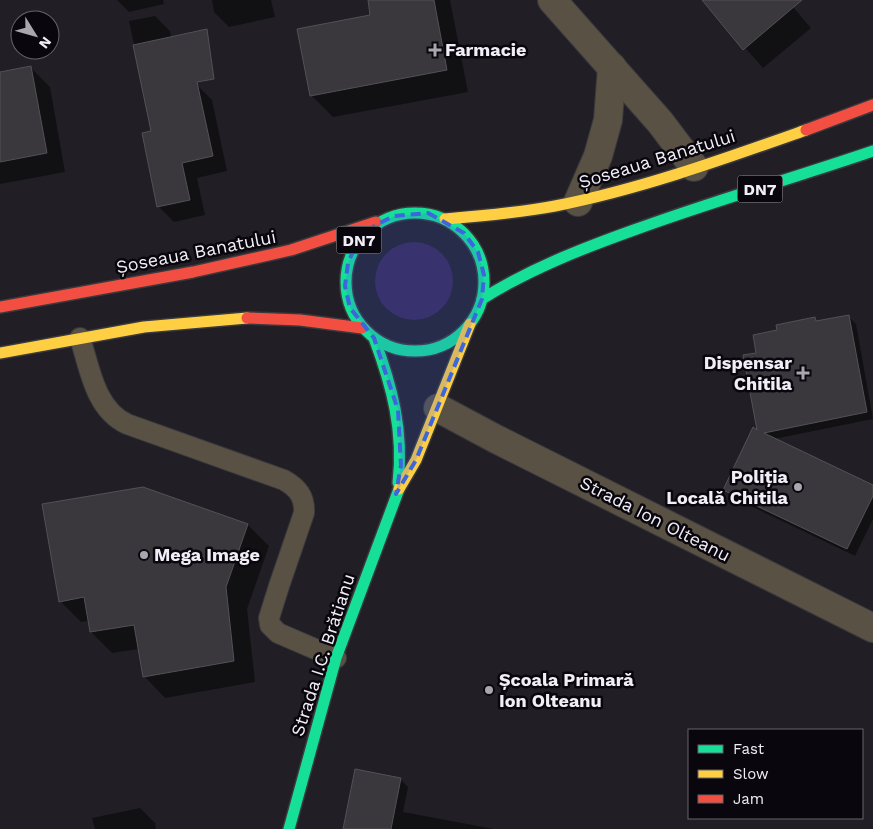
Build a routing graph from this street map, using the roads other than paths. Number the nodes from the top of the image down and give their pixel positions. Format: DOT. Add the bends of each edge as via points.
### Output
graph roads {
  1 [pos="552,0"];
  2 [pos="612,67"];
  3 [pos="873,105"];
  4 [pos="873,151"];
  5 [pos="694,167"];
  6 [pos="578,202"];
  7 [pos="394,216"];
  8 [pos="445,219"];
  9 [pos="482,299"];
  10 [pos="0,307"];
  11 [pos="470,324"];
  12 [pos="362,328"];
  13 [pos="80,338"];
  14 [pos="374,338"];
  15 [pos="0,353"];
  16 [pos="438,408"];
  17 [pos="396,494"];
  18 [pos="873,628"];
  19 [pos="336,658"];
  20 [pos="289,829"];
  1 -- 2 [label="street"];
  2 -- 5 [label="street"];
  2 -- 6 [label="street" via="608,120 598,156"];
  3 -- 5 [label="main road, Șoseaua Banatului / DN7"];
  4 -- 9 [label="main road, DN7" via="664,219 546,262 513,278"];
  5 -- 6 [label="main road, Șoseaua Banatului / DN7"];
  6 -- 8 [label="main road, Șoseaua Banatului / DN7" via="485,217"];
  7 -- 8 [label="main road, DN7" via="412,212"];
  7 -- 10 [label="main road, Șoseaua Banatului / DN7" via="291,250 194,272"];
  7 -- 12 [label="main road, DN7" via="374,226 357,242 348,263 345,286 350,308"];
  8 -- 9 [label="main road, DN7" via="464,233 478,252 484,275"];
  9 -- 11 [label="main road, DN7"];
  11 -- 14 [label="main road, DN7" via="455,339 436,348 414,352 393,348"];
  11 -- 16 [label="main road, Strada I.C. Brătianu"];
  12 -- 13 [label="main road" via="290,319 240,318 186,322"];
  12 -- 14 [label="main road, DN7"];
  13 -- 15 [label="main road"];
  13 -- 19 [label="lane" via="99,396 113,416 127,424 284,480 300,492 304,513 269,618 270,624 278,633"];
  14 -- 17 [label="main road, Strada I.C. Brătianu" via="398,410 401,465"];
  16 -- 17 [label="main road, Strada I.C. Brătianu" via="416,460"];
  16 -- 18 [label="street, Strada Ion Olteanu"];
  17 -- 19 [label="main road, Strada I.C. Brătianu"];
  19 -- 20 [label="main road, Strada I.C. Brătianu"];
}
